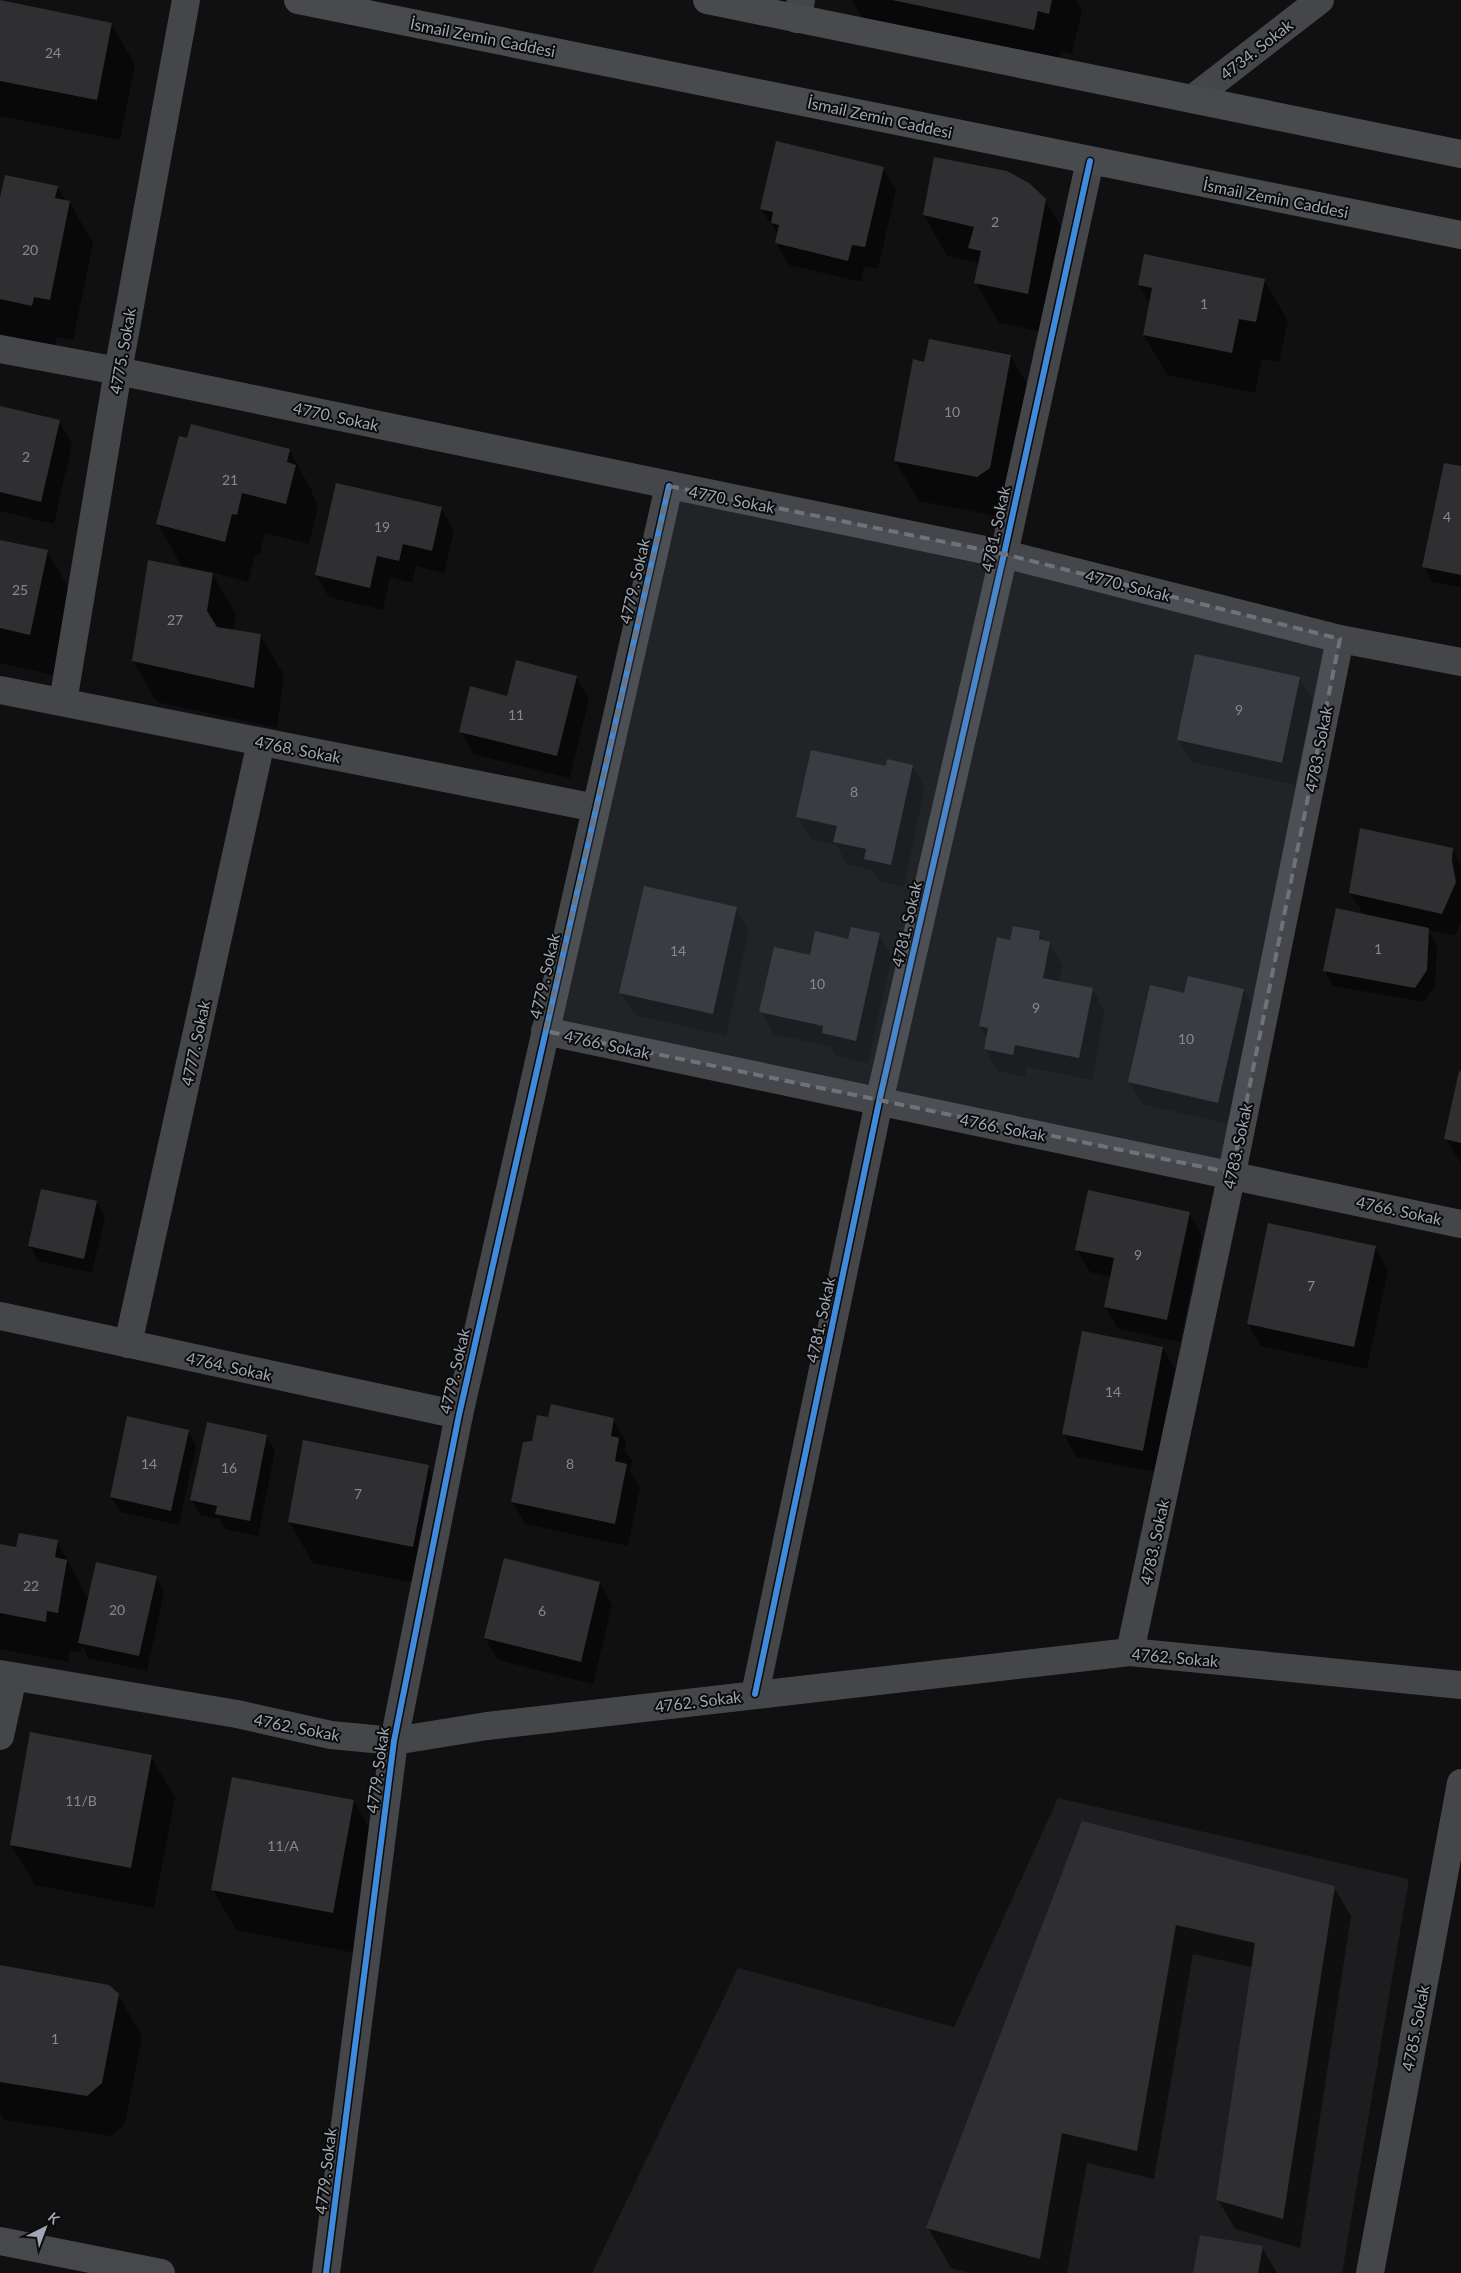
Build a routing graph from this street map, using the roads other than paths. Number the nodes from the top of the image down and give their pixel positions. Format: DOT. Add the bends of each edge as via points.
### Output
graph roads {
  1 [pos="186,0"];
  2 [pos="298,0"];
  3 [pos="707,0"];
  4 [pos="1320,0"];
  5 [pos="799,9"];
  6 [pos="1192,99"];
  7 [pos="1461,154"];
  8 [pos="1090,160"];
  9 [pos="1461,235"];
  10 [pos="0,349"];
  11 [pos="118,371"];
  12 [pos="669,486"];
  13 [pos="1004,554"];
  14 [pos="1340,639"];
  15 [pos="1461,662"];
  16 [pos="0,690"];
  17 [pos="63,702"];
  18 [pos="261,742"];
  19 [pos="596,808"];
  20 [pos="545,1031"];
  21 [pos="879,1102"];
  22 [pos="1232,1173"];
  23 [pos="1461,1224"];
  24 [pos="0,1316"];
  25 [pos="128,1344"];
  26 [pos="458,1414"];
  27 [pos="1130,1652"];
  28 [pos="6,1675"];
  29 [pos="1461,1685"];
  30 [pos="755,1694"];
  31 [pos="0,1736"];
  32 [pos="394,1741"];
  33 [pos="1461,1782"];
  34 [pos="0,2241"];
  35 [pos="161,2273"];
  36 [pos="326,2273"];
  37 [pos="1370,2273"];
  1 -- 11 [label="street, 4775. Sokak"];
  2 -- 8 [label="main road, İsmail Zemin Caddesi"];
  3 -- 5 [label="main road"];
  4 -- 6 [label="street, 4734. Sokak"];
  5 -- 6 [label="main road"];
  6 -- 7 [label="main road"];
  8 -- 9 [label="main road, İsmail Zemin Caddesi"];
  8 -- 13 [label="street, 4781. Sokak"];
  10 -- 11 [label="street, 4770. Sokak"];
  11 -- 12 [label="street, 4770. Sokak"];
  11 -- 17 [label="street, 4775. Sokak"];
  12 -- 13 [label="street, 4770. Sokak"];
  12 -- 19 [label="street, 4779. Sokak"];
  13 -- 14 [label="street, 4770. Sokak"];
  13 -- 21 [label="street, 4781. Sokak"];
  14 -- 15 [label="street, 4770. Sokak"];
  14 -- 22 [label="street, 4783. Sokak"];
  16 -- 17 [label="street, 4768. Sokak"];
  17 -- 18 [label="street, 4768. Sokak"];
  18 -- 19 [label="street, 4768. Sokak"];
  18 -- 25 [label="street, 4777. Sokak"];
  19 -- 20 [label="street, 4779. Sokak"];
  20 -- 21 [label="street, 4766. Sokak"];
  20 -- 26 [label="street, 4779. Sokak"];
  21 -- 22 [label="street, 4766. Sokak"];
  21 -- 30 [label="street, 4781. Sokak"];
  22 -- 23 [label="street, 4766. Sokak"];
  22 -- 27 [label="street, 4783. Sokak"];
  24 -- 25 [label="street, 4764. Sokak"];
  25 -- 26 [label="street, 4764. Sokak"];
  26 -- 32 [label="street, 4779. Sokak"];
  27 -- 29 [label="street, 4762. Sokak"];
  27 -- 30 [label="street, 4762. Sokak"];
  28 -- 31 [label="street"];
  28 -- 32 [label="street, 4762. Sokak" via="237,1714 331,1735"];
  30 -- 32 [label="street, 4762. Sokak" via="487,1726"];
  32 -- 36 [label="street, 4779. Sokak"];
  33 -- 37 [label="street, 4785. Sokak"];
  34 -- 35 [label="highway"];
}
